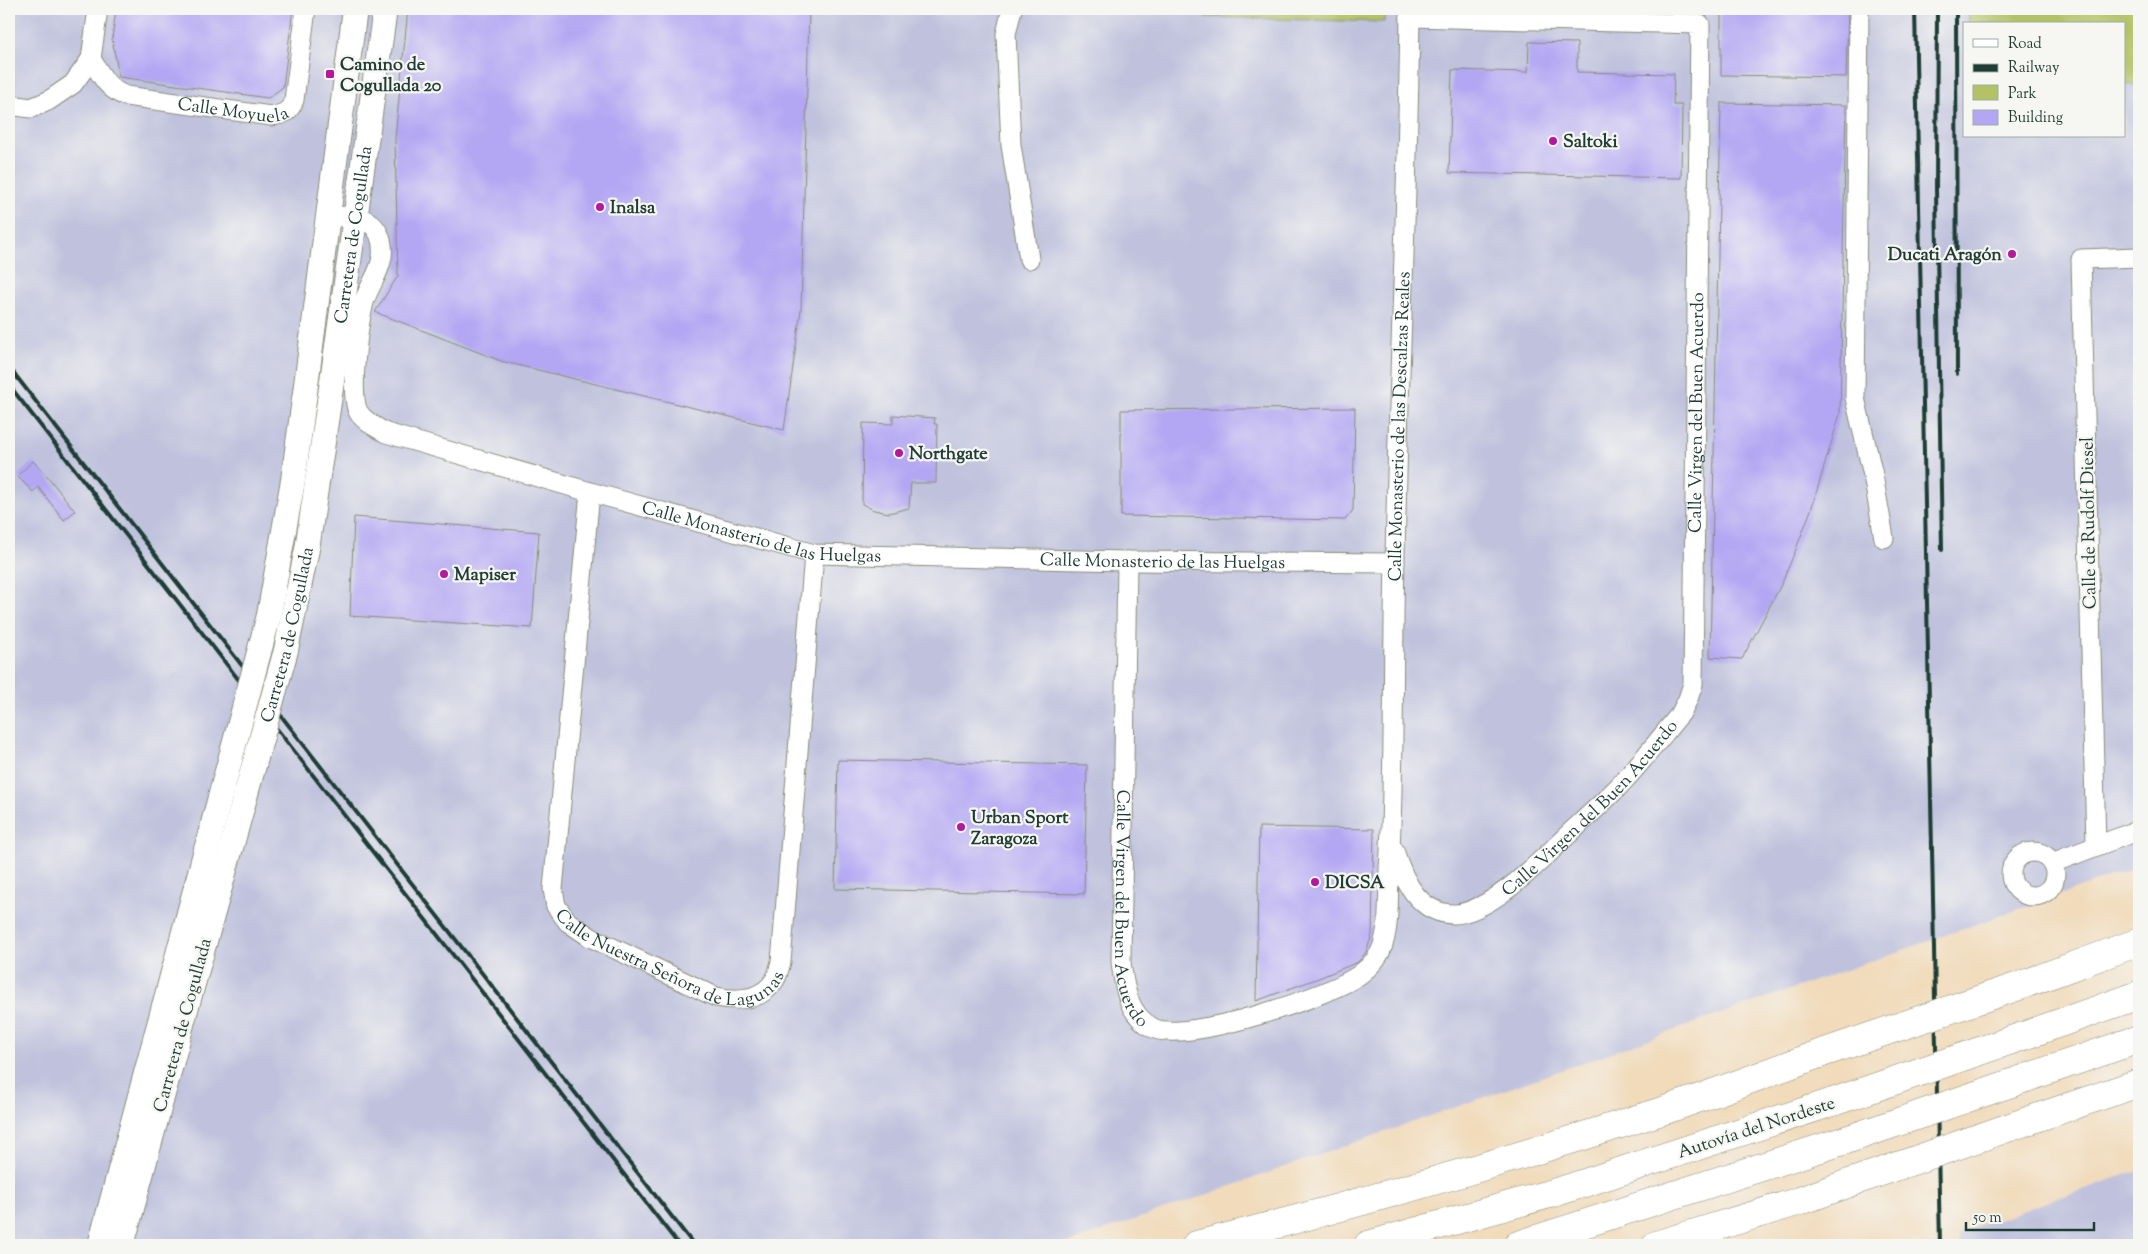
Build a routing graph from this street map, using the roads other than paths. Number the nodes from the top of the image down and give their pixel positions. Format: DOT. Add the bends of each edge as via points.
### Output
graph roads {
  1 [pos="98,9"];
  2 [pos="306,9"];
  3 [pos="355,9"];
  4 [pos="385,9"];
  5 [pos="1012,9"];
  6 [pos="1859,9"];
  7 [pos="1410,13"];
  8 [pos="91,59"];
  9 [pos="9,105"];
  10 [pos="357,216"];
  11 [pos="326,221"];
  12 [pos="2139,257"];
  13 [pos="1029,259"];
  14 [pos="590,492"];
  15 [pos="1884,538"];
  16 [pos="814,554"];
  17 [pos="1127,561"];
  18 [pos="1395,564"];
  19 [pos="2139,830"];
  20 [pos="1391,843"];
  21 [pos="2096,845"];
  22 [pos="2052,862"];
  23 [pos="2139,942"];
  24 [pos="2139,976"];
  25 [pos="2139,995"];
  26 [pos="175,1009"];
  27 [pos="2030,1034"];
  28 [pos="2139,1039"];
  29 [pos="2139,1083"];
  30 [pos="100,1245"];
  31 [pos="122,1245"];
  32 [pos="1196,1245"];
  33 [pos="1368,1245"];
  34 [pos="1518,1245"];
  35 [pos="1656,1245"];
  1 -- 8 [label="street"];
  2 -- 8 [label="street, Calle Moyuela" via="294,100 287,112 280,115 126,96 110,88"];
  3 -- 11 [label="street, Carretera de Cogullada"];
  4 -- 10 [label="street, Carretera de Cogullada"];
  5 -- 13 [label="street" via="1006,34 1011,145"];
  6 -- 15 [label="street" via="1855,398"];
  7 -- 18 [label="street, Calle Monasterio de las Descalzas Reales"];
  7 -- 20 [label="street, Calle Virgen del Buen Acuerdo" via="1700,24 1692,684 1681,713 1620,785 1517,881 1478,908 1453,914 1427,906 1407,884"];
  8 -- 9 [label="street" via="74,84 48,102 31,108"];
  10 -- 11 [label="street" via="344,215"];
  10 -- 14 [label="street, Calle Monasterio de las Huelgas" via="372,224 381,241 382,254 362,309 353,385 358,412 369,424 386,433"];
  10 -- 26 [label="street, Carretera de Cogullada, bridge" via="307,549 286,650"];
  11 -- 26 [label="street, Carretera de Cogullada, bridge" via="293,480 270,615"];
  12 -- 21 [label="street, Calle de Rudolf Diesel" via="2081,258"];
  14 -- 16 [label="street, Calle Monasterio de las Huelgas"];
  14 -- 16 [label="street, Calle Nuestra Señora de Lagunas" via="553,888 556,906 568,922 590,937 716,997 735,1001 764,991 775,981 781,962"];
  16 -- 17 [label="street, Calle Monasterio de las Huelgas"];
  17 -- 18 [label="street, Calle Monasterio de las Huelgas"];
  17 -- 20 [label="street, Calle Virgen del Buen Acuerdo" via="1121,962 1131,1006 1142,1020 1154,1029 1170,1032 1247,1019 1341,985 1359,975 1382,950 1386,933"];
  18 -- 20 [label="street, Calle Monasterio de las Descalzas Reales"];
  19 -- 21 [label="street"];
  21 -- 22 [label="street"];
  23 -- 32 [label="highway, bridge" via="1663,1110 1333,1211"];
  24 -- 27 [label="highway" via="2087,998"];
  25 -- 27 [label="highway, Autovía del Nordeste"];
  26 -- 30 [label="street, Carretera de Cogullada"];
  26 -- 31 [label="street, Carretera de Cogullada"];
  27 -- 33 [label="highway, Autovía del Nordeste, bridge" via="1560,1191"];
  28 -- 34 [label="highway, bridge" via="1846,1140"];
  29 -- 35 [label="highway, bridge" via="1800,1201"];
}
